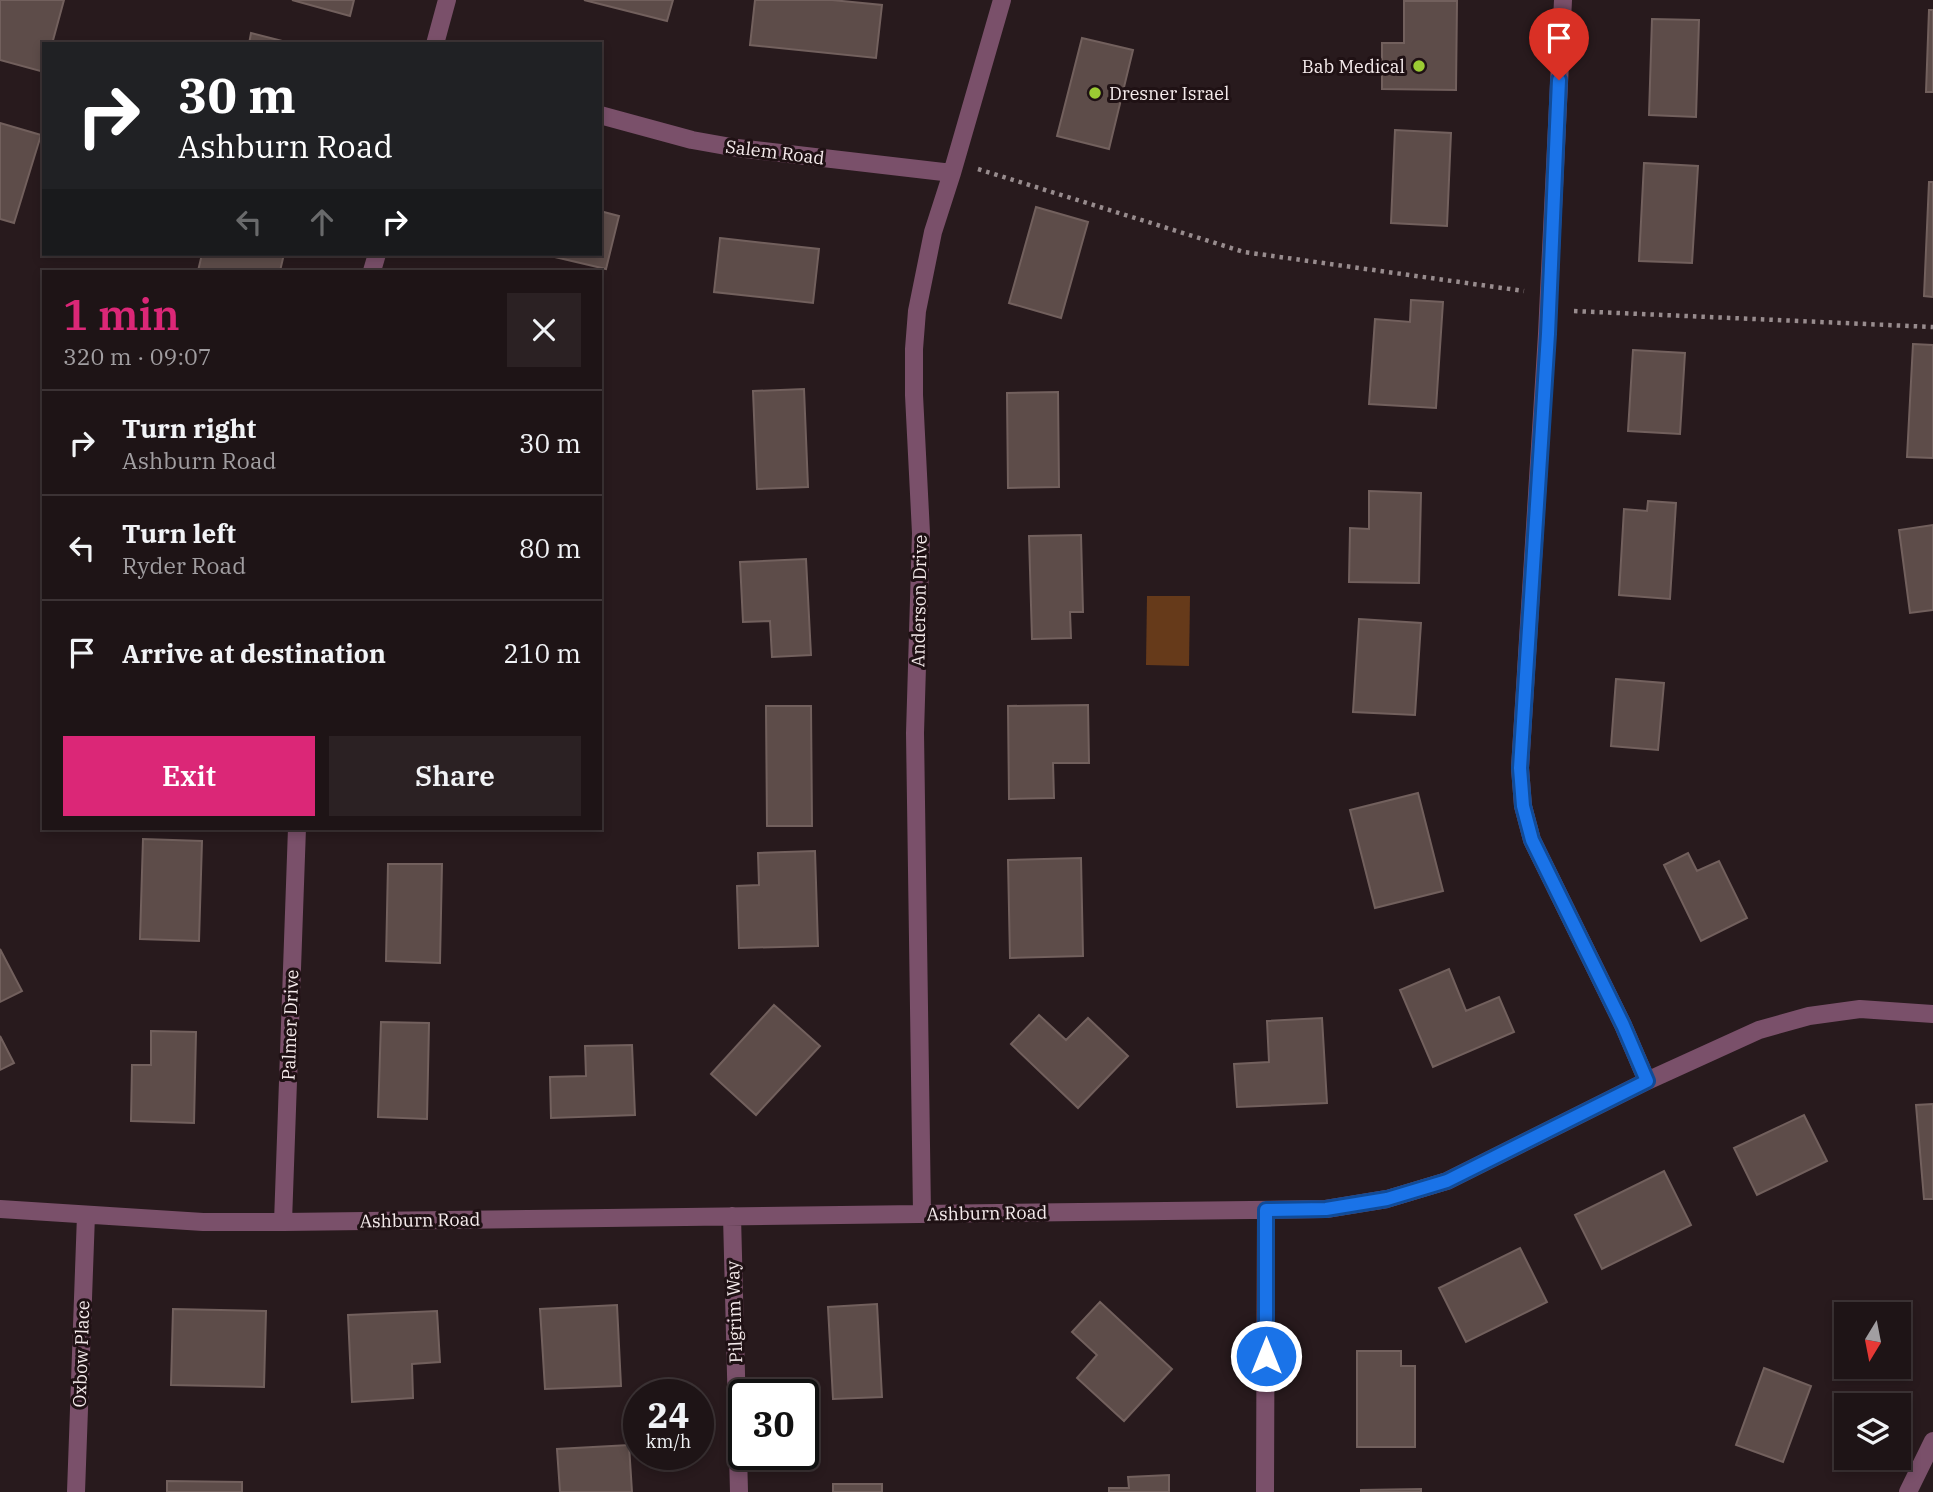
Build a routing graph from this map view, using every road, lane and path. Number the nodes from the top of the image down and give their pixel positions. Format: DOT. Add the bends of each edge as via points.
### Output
graph roads {
  1 [pos="447,0"];
  2 [pos="1002,0"];
  3 [pos="1563,0"];
  4 [pos="436,42"];
  5 [pos="602,116"];
  6 [pos="954,168"];
  7 [pos="1549,302"];
  8 [pos="1933,327"];
  9 [pos="297,830"];
  10 [pos="1933,1014"];
  11 [pos="1647,1081"];
  12 [pos="0,1209"];
  13 [pos="1266,1210"];
  14 [pos="922,1213"];
  15 [pos="86,1215"];
  16 [pos="732,1216"];
  17 [pos="284,1222"];
  18 [pos="1933,1441"];
  19 [pos="76,1492"];
  20 [pos="739,1492"];
  21 [pos="1265,1492"];
  22 [pos="1908,1492"];
  1 -- 4 [label="street"];
  2 -- 6 [label="street, Anderson Drive"];
  3 -- 7 [label="street"];
  5 -- 6 [label="street, Salem Road" via="737,148"];
  6 -- 7 [label="path" via="1244,252"];
  6 -- 14 [label="street, Anderson Drive" via="933,232 914,349 921,533 915,733"];
  7 -- 8 [label="path"];
  7 -- 11 [label="street" via="1520,768 1523,806 1532,840"];
  9 -- 17 [label="street, Palmer Drive"];
  10 -- 11 [label="street, Ashburn Road" via="1860,1009 1809,1016 1759,1030"];
  11 -- 13 [label="street, Ashburn Road" via="1447,1181 1387,1199 1326,1209"];
  12 -- 15 [label="street, Ashburn Road"];
  13 -- 14 [label="street, Ashburn Road"];
  13 -- 21 [label="street"];
  14 -- 16 [label="street, Ashburn Road"];
  15 -- 17 [label="street, Ashburn Road"];
  15 -- 19 [label="street, Oxbow Place"];
  16 -- 17 [label="street, Ashburn Road"];
  16 -- 20 [label="street, Pilgrim Way"];
  18 -- 22 [label="street"];
}
